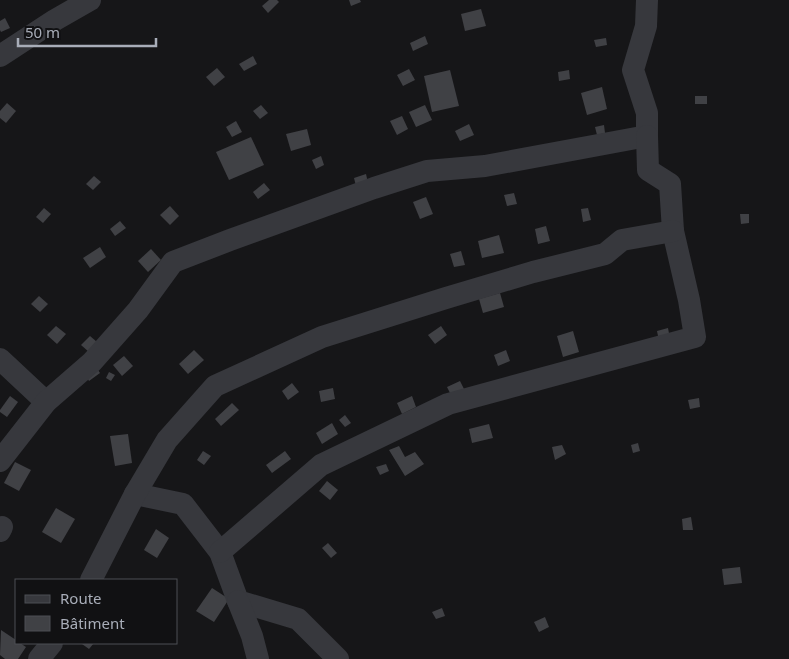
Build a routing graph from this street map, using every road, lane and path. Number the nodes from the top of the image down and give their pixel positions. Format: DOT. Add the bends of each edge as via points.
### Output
graph roads {
  1 [pos="90,0"];
  2 [pos="647,0"];
  3 [pos="0,56"];
  4 [pos="647,136"];
  5 [pos="674,231"];
  6 [pos="0,359"];
  7 [pos="46,402"];
  8 [pos="0,461"];
  9 [pos="135,494"];
  10 [pos="220,552"];
  11 [pos="92,579"];
  12 [pos="238,601"];
  13 [pos="51,644"];
  14 [pos="39,659"];
  15 [pos="258,659"];
  16 [pos="338,659"];
  1 -- 3 [label="street"];
  2 -- 4 [label="street" via="646,26 633,70 647,113"];
  4 -- 5 [label="street" via="648,170 670,184"];
  4 -- 7 [label="street" via="485,166 427,171 173,262 138,310 92,362"];
  5 -- 9 [label="street" via="622,240 605,254 516,277 322,337 215,386 167,440"];
  5 -- 10 [label="street" via="695,337 448,404 321,466"];
  6 -- 7 [label="street"];
  7 -- 8 [label="street"];
  9 -- 10 [label="street" via="184,504"];
  9 -- 11 [label="street"];
  10 -- 12 [label="street"];
  12 -- 15 [label="street"];
  12 -- 16 [label="street" via="298,619"];
  13 -- 14 [label="street"];
}
